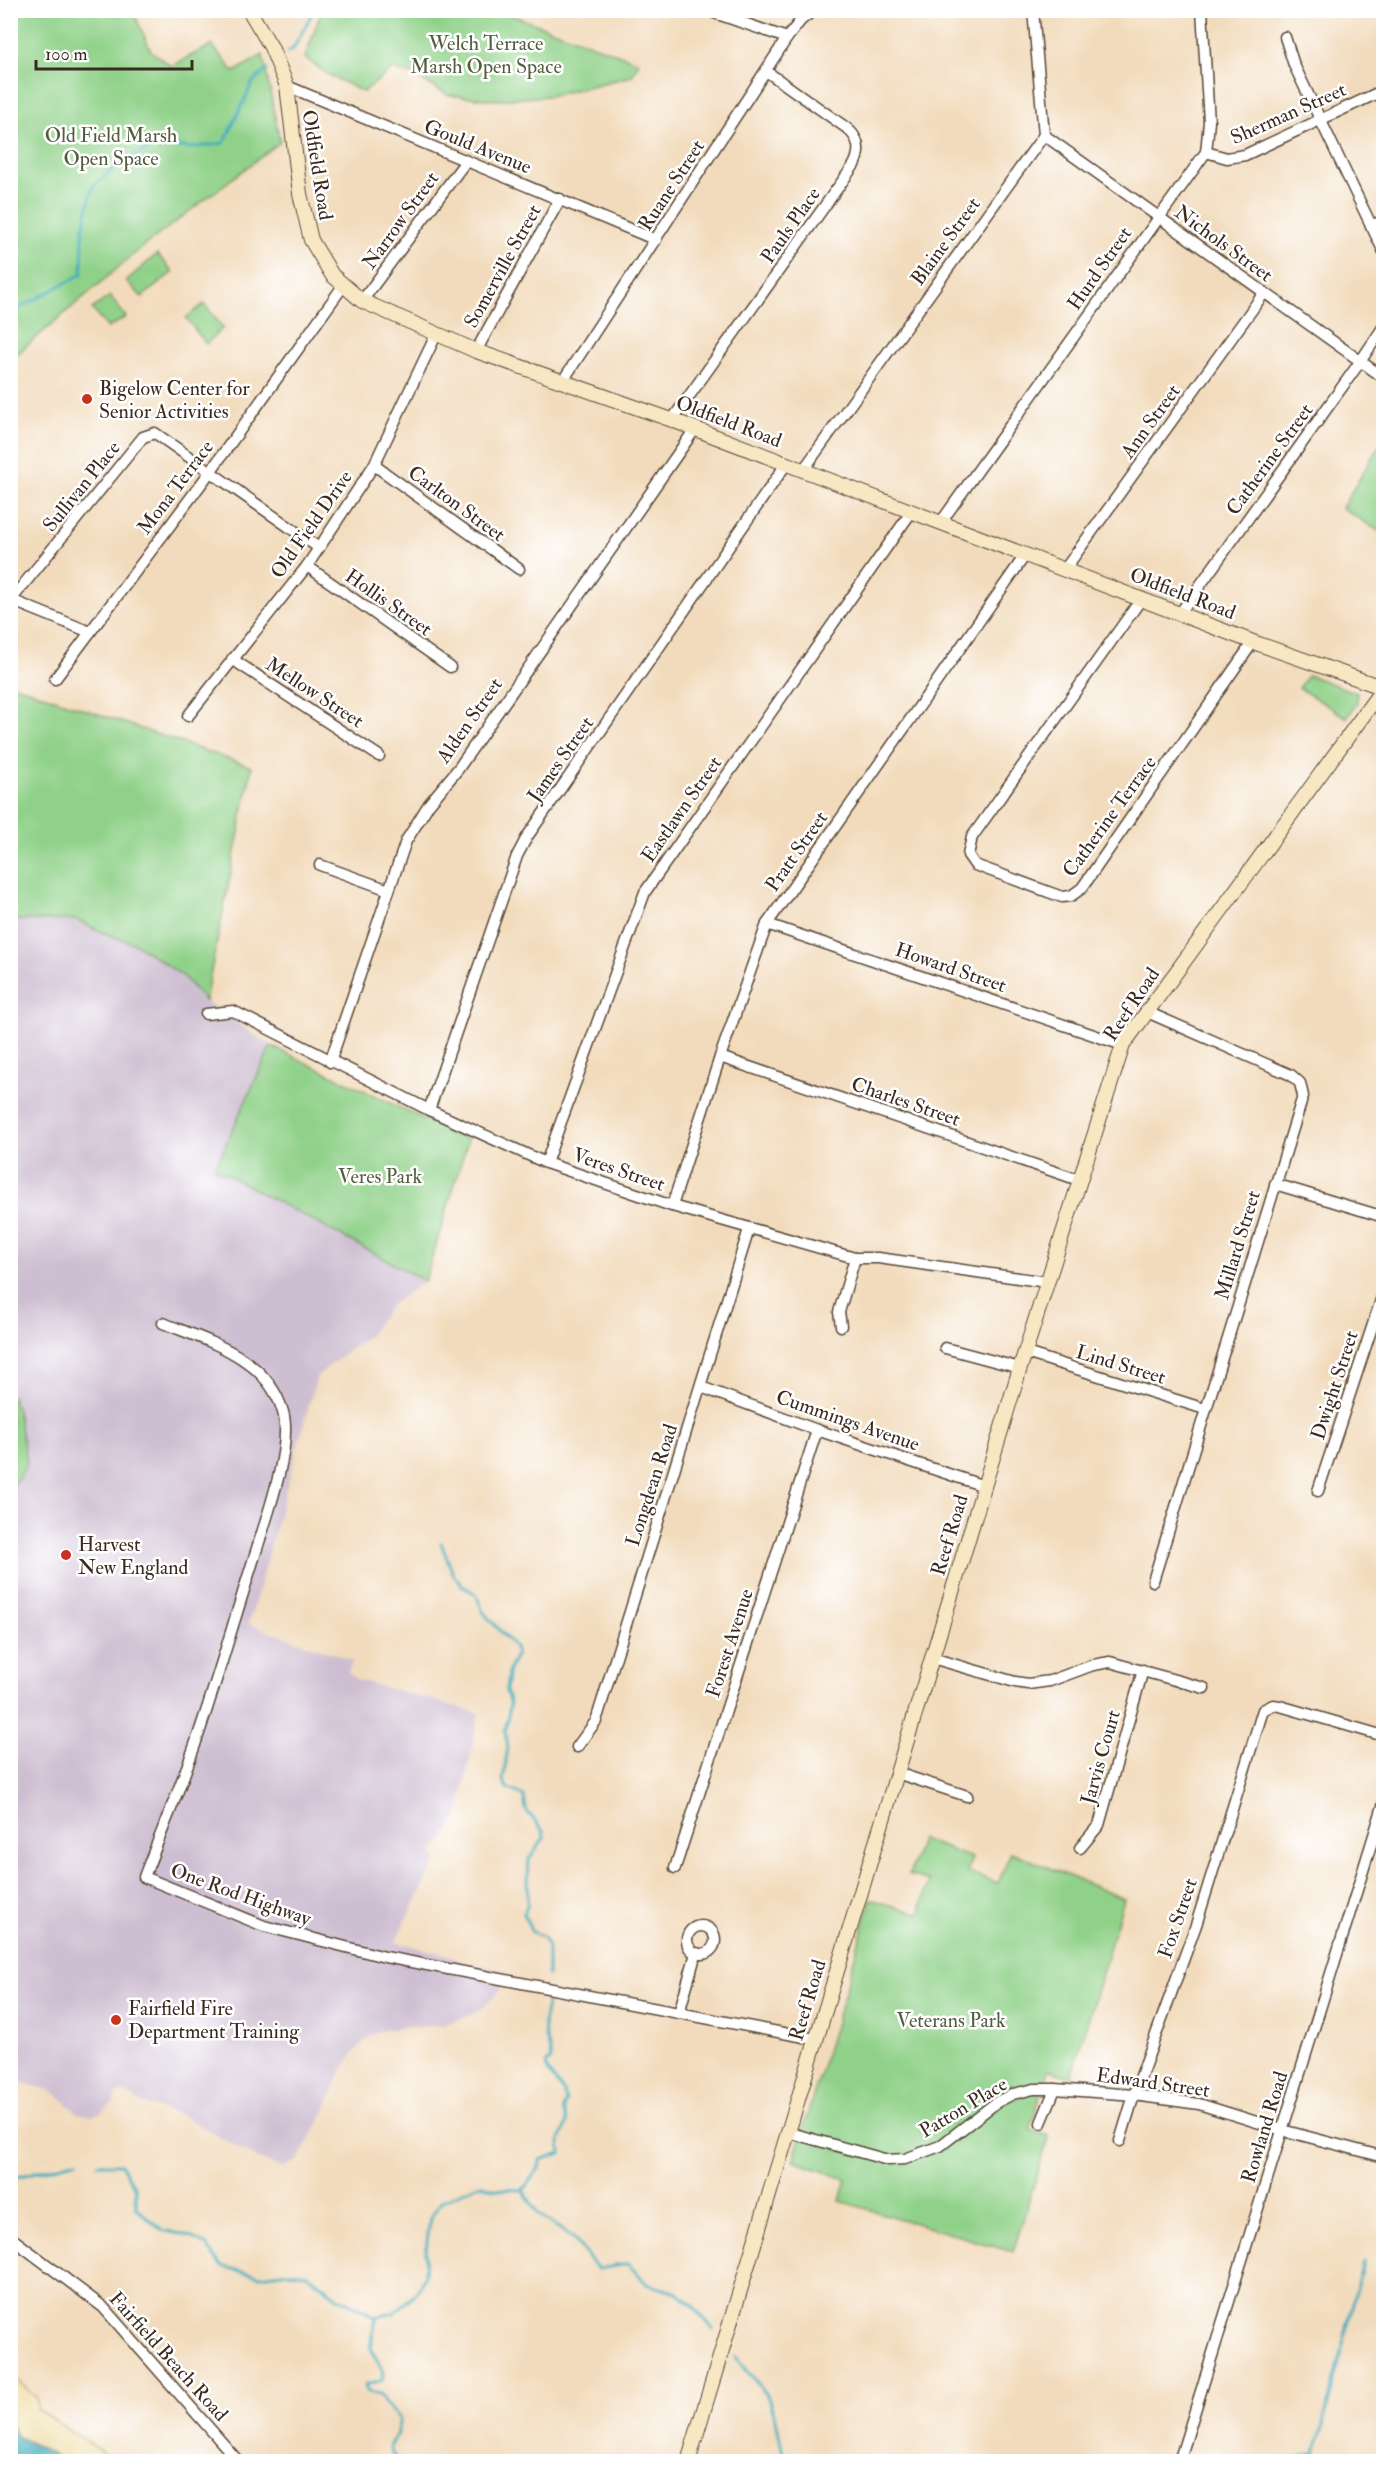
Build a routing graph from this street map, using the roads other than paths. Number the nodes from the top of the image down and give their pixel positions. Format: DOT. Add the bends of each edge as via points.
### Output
graph roads {
  1 [pos="249,10"];
  2 [pos="706,10"];
  3 [pos="814,10"];
  4 [pos="1033,10"];
  5 [pos="1202,10"];
  6 [pos="1285,37"];
  7 [pos="787,38"];
  8 [pos="766,71"];
  9 [pos="285,82"];
  10 [pos="1383,90"];
  11 [pos="1321,120"];
  12 [pos="1044,135"];
  13 [pos="1206,152"];
  14 [pos="466,161"];
  15 [pos="560,199"];
  16 [pos="1157,217"];
  17 [pos="1383,220"];
  18 [pos="1371,226"];
  19 [pos="656,240"];
  20 [pos="1383,252"];
  21 [pos="343,286"];
  22 [pos="1264,293"];
  23 [pos="362,301"];
  24 [pos="1383,326"];
  25 [pos="436,335"];
  26 [pos="476,351"];
  27 [pos="1360,362"];
  28 [pos="1383,378"];
  29 [pos="562,382"];
  30 [pos="672,420"];
  31 [pos="694,429"];
  32 [pos="788,464"];
  33 [pos="374,465"];
  34 [pos="804,470"];
  35 [pos="210,472"];
  36 [pos="912,511"];
  37 [pos="940,522"];
  38 [pos="319,548"];
  39 [pos="1026,554"];
  40 [pos="307,566"];
  41 [pos="519,569"];
  42 [pos="1065,569"];
  43 [pos="1142,598"];
  44 [pos="1181,612"];
  45 [pos="90,632"];
  46 [pos="1254,642"];
  47 [pos="232,659"];
  48 [pos="450,667"];
  49 [pos="55,679"];
  50 [pos="1383,688"];
  51 [pos="188,716"];
  52 [pos="380,756"];
  53 [pos="320,865"];
  54 [pos="389,890"];
  55 [pos="768,924"];
  56 [pos="1147,1012"];
  57 [pos="206,1014"];
  58 [pos="1123,1045"];
  59 [pos="720,1057"];
  60 [pos="330,1062"];
  61 [pos="429,1110"];
  62 [pos="546,1163"];
  63 [pos="1079,1180"];
  64 [pos="1275,1184"];
  65 [pos="672,1206"];
  66 [pos="1383,1217"];
  67 [pos="749,1229"];
  68 [pos="855,1258"];
  69 [pos="1047,1282"];
  70 [pos="1383,1291"];
  71 [pos="163,1323"];
  72 [pos="841,1326"];
  73 [pos="945,1348"];
  74 [pos="1026,1353"];
  75 [pos="1020,1368"];
  76 [pos="701,1387"];
  77 [pos="1205,1409"];
  78 [pos="818,1430"];
  79 [pos="984,1486"];
  80 [pos="1318,1491"];
  81 [pos="1153,1581"];
  82 [pos="933,1658"];
  83 [pos="1143,1670"];
  84 [pos="1204,1688"];
  85 [pos="1383,1736"];
  86 [pos="577,1747"];
  87 [pos="897,1773"];
  88 [pos="967,1796"];
  89 [pos="1383,1803"];
  90 [pos="1080,1848"];
  91 [pos="675,1868"];
  92 [pos="696,1953"];
  93 [pos="679,2013"];
  94 [pos="815,2039"];
  95 [pos="1055,2089"];
  96 [pos="1134,2095"];
  97 [pos="1041,2123"];
  98 [pos="1282,2130"];
  99 [pos="787,2132"];
  100 [pos="1120,2141"];
  101 [pos="1383,2157"];
  102 [pos="10,2237"];
  103 [pos="239,2462"];
  104 [pos="688,2462"];
  105 [pos="1179,2462"];
  1 -- 9 [label="street, Oldfield Road" via="271,47"];
  2 -- 7 [label="street"];
  3 -- 7 [label="street, Ruane Street"];
  4 -- 12 [label="street"];
  5 -- 13 [label="street" via="1209,122"];
  6 -- 11 [label="street"];
  7 -- 8 [label="street, Ruane Street"];
  8 -- 19 [label="street, Ruane Street"];
  8 -- 30 [label="street, Pauls Place" via="848,129 857,141 858,156"];
  9 -- 14 [label="street, Gould Avenue"];
  9 -- 21 [label="street, Oldfield Road" via="305,222 322,260"];
  10 -- 11 [label="street, Sherman Street"];
  11 -- 13 [label="street, Sherman Street" via="1239,157"];
  11 -- 18 [label="street"];
  12 -- 16 [label="street, Nichols Street"];
  12 -- 34 [label="street, Blaine Street"];
  13 -- 16 [label="street, Hurd Street"];
  14 -- 15 [label="street, Gould Avenue"];
  14 -- 23 [label="street, Narrow Street"];
  15 -- 19 [label="street, Gould Avenue"];
  15 -- 26 [label="street, Somerville Street"];
  16 -- 22 [label="street, Nichols Street"];
  16 -- 37 [label="street, Hurd Street"];
  17 -- 18 [label="street"];
  18 -- 20 [label="street"];
  19 -- 29 [label="street, Ruane Street"];
  21 -- 23 [label="street, Oldfield Road"];
  21 -- 35 [label="street, Mona Terrace"];
  22 -- 27 [label="street, Nichols Street"];
  22 -- 42 [label="street, Ann Street"];
  23 -- 25 [label="street, Oldfield Road"];
  24 -- 27 [label="street, Catherine Street"];
  25 -- 26 [label="street, Oldfield Road"];
  25 -- 33 [label="street, Old Field Drive"];
  26 -- 29 [label="street, Oldfield Road"];
  27 -- 28 [label="street, Nichols Street"];
  27 -- 44 [label="street, Catherine Street"];
  29 -- 30 [label="street, Oldfield Road"];
  30 -- 31 [label="street, Oldfield Road"];
  31 -- 32 [label="street, Oldfield Road"];
  31 -- 54 [label="street, Alden Street" via="429,804 406,840"];
  32 -- 34 [label="street, Oldfield Road"];
  32 -- 61 [label="street, James Street" via="527,837"];
  33 -- 38 [label="street, Old Field Drive"];
  33 -- 41 [label="street, Carlton Street"];
  34 -- 36 [label="street, Oldfield Road"];
  35 -- 38 [label="street, Sullivan Place"];
  35 -- 45 [label="street, Mona Terrace"];
  35 -- 45 [label="street, Sullivan Place" via="154,433 143,437 11,600"];
  36 -- 37 [label="street, Oldfield Road"];
  36 -- 62 [label="street, Eastlawn Street" via="645,892"];
  37 -- 39 [label="street, Oldfield Road"];
  38 -- 40 [label="street, Old Field Drive"];
  39 -- 42 [label="street, Oldfield Road"];
  39 -- 55 [label="street, Pratt Street"];
  40 -- 47 [label="street, Old Field Drive"];
  40 -- 48 [label="street, Hollis Street"];
  42 -- 43 [label="street, Oldfield Road"];
  43 -- 44 [label="street, Oldfield Road"];
  43 -- 46 [label="street, Catherine Terrace" via="972,837 968,855 975,865 1062,897 1076,893"];
  44 -- 46 [label="street, Oldfield Road"];
  45 -- 49 [label="street, Mona Terrace"];
  46 -- 50 [label="street, Oldfield Road"];
  47 -- 51 [label="street, Old Field Drive"];
  47 -- 52 [label="street, Mellow Street"];
  50 -- 56 [label="street, Reef Road"];
  53 -- 54 [label="street"];
  54 -- 60 [label="street, Alden Street"];
  55 -- 58 [label="street, Howard Street"];
  55 -- 59 [label="street, Pratt Street"];
  56 -- 58 [label="street, Reef Road"];
  56 -- 64 [label="street, Millard Street" via="1291,1075 1300,1083 1303,1096"];
  57 -- 60 [label="street, Veres Street" via="233,1011"];
  58 -- 63 [label="street, Reef Road"];
  59 -- 63 [label="street, Charles Street"];
  59 -- 65 [label="street, Pratt Street"];
  60 -- 61 [label="street, Veres Street"];
  61 -- 62 [label="street, Veres Street"];
  62 -- 65 [label="street, Veres Street"];
  63 -- 69 [label="street, Reef Road"];
  64 -- 66 [label="street"];
  64 -- 77 [label="street, Millard Street"];
  65 -- 67 [label="street, Veres Street"];
  67 -- 68 [label="street, Veres Street"];
  67 -- 76 [label="street, Longdean Road"];
  68 -- 69 [label="street, Veres Street"];
  68 -- 72 [label="street" via="839,1312"];
  69 -- 74 [label="street, Reef Road"];
  70 -- 80 [label="street, Dwight Street"];
  71 -- 93 [label="street, One Rod Highway" via="235,1352 258,1371 283,1412 285,1442 266,1518 204,1717 144,1877 264,1926 320,1942"];
  73 -- 75 [label="street"];
  74 -- 75 [label="street, Reef Road"];
  74 -- 77 [label="street, Lind Street"];
  75 -- 79 [label="street, Reef Road"];
  76 -- 78 [label="street, Cummings Avenue"];
  76 -- 86 [label="street, Longdean Road" via="596,1721"];
  77 -- 81 [label="street, Millard Street"];
  78 -- 79 [label="street, Cummings Avenue"];
  78 -- 91 [label="street, Forest Avenue"];
  79 -- 82 [label="street, Reef Road"];
  82 -- 83 [label="street" via="1028,1684 1110,1662"];
  82 -- 87 [label="street, Reef Road"];
  83 -- 84 [label="street"];
  83 -- 90 [label="street, Jarvis Court" via="1099,1825"];
  85 -- 96 [label="street, Fox Street" via="1280,1706 1266,1707 1260,1715 1196,1925"];
  87 -- 88 [label="street"];
  87 -- 94 [label="street, Reef Road"];
  89 -- 98 [label="street, Rowland Road"];
  92 -- 93 [label="street"];
  93 -- 94 [label="street, One Rod Highway"];
  94 -- 99 [label="street, Reef Road"];
  95 -- 96 [label="street, Edward Street"];
  95 -- 97 [label="street"];
  95 -- 99 [label="street, Patton Place" via="1013,2094 948,2141 905,2159 888,2160"];
  96 -- 98 [label="street, Edward Street" via="1199,2104"];
  96 -- 100 [label="street, Fox Street"];
  98 -- 101 [label="street, Edward Street"];
  98 -- 105 [label="street, Rowland Road"];
  99 -- 104 [label="street, Reef Road"];
  102 -- 103 [label="street, Fairfield Beach Road" via="103,2307"];
}
